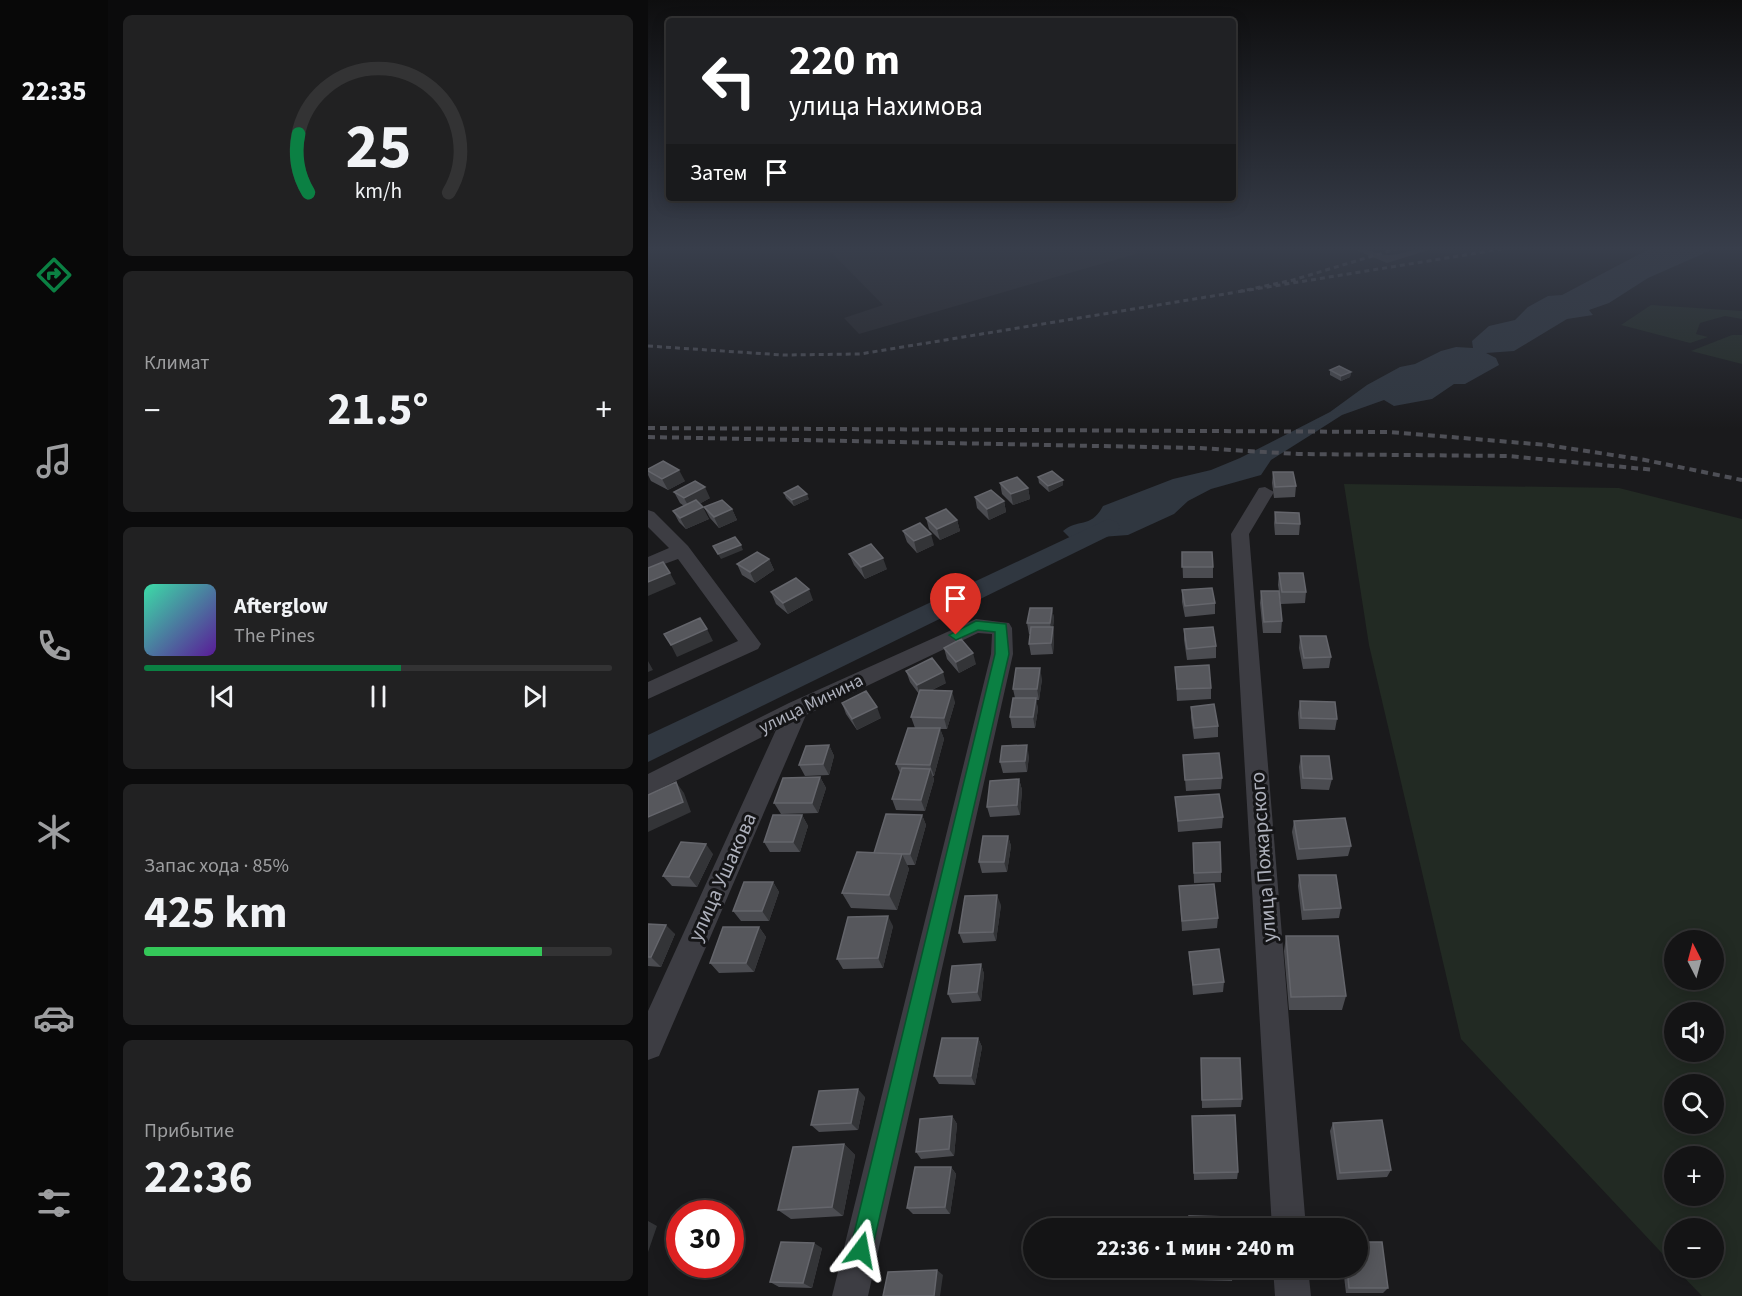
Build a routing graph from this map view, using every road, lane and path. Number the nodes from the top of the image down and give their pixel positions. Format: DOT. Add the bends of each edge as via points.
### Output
graph roads {
  1 [pos="1264,492"];
  2 [pos="648,516"];
  3 [pos="681,550"];
  4 [pos="648,564"];
  5 [pos="648,691"];
  6 [pos="797,710"];
  7 [pos="648,785"];
  8 [pos="657,1003"];
  9 [pos="648,1045"];
  10 [pos="1288,1218"];
  11 [pos="1292,1278"];
  12 [pos="850,1296"];
  13 [pos="1293,1296"];
  1 -- 10 [label="street, улица Пожарского" via="1240,534"];
  2 -- 3 [label="street"];
  3 -- 4 [label="street"];
  3 -- 5 [label="street" via="751,644"];
  6 -- 7 [label="street, улица Минина"];
  6 -- 8 [label="street, улица Ушакова"];
  6 -- 12 [label="street, улица Минина" via="976,626 1002,628 1002,654"];
  8 -- 9 [label="street, улица Ушакова"];
  11 -- 13 [label="street"];
}
